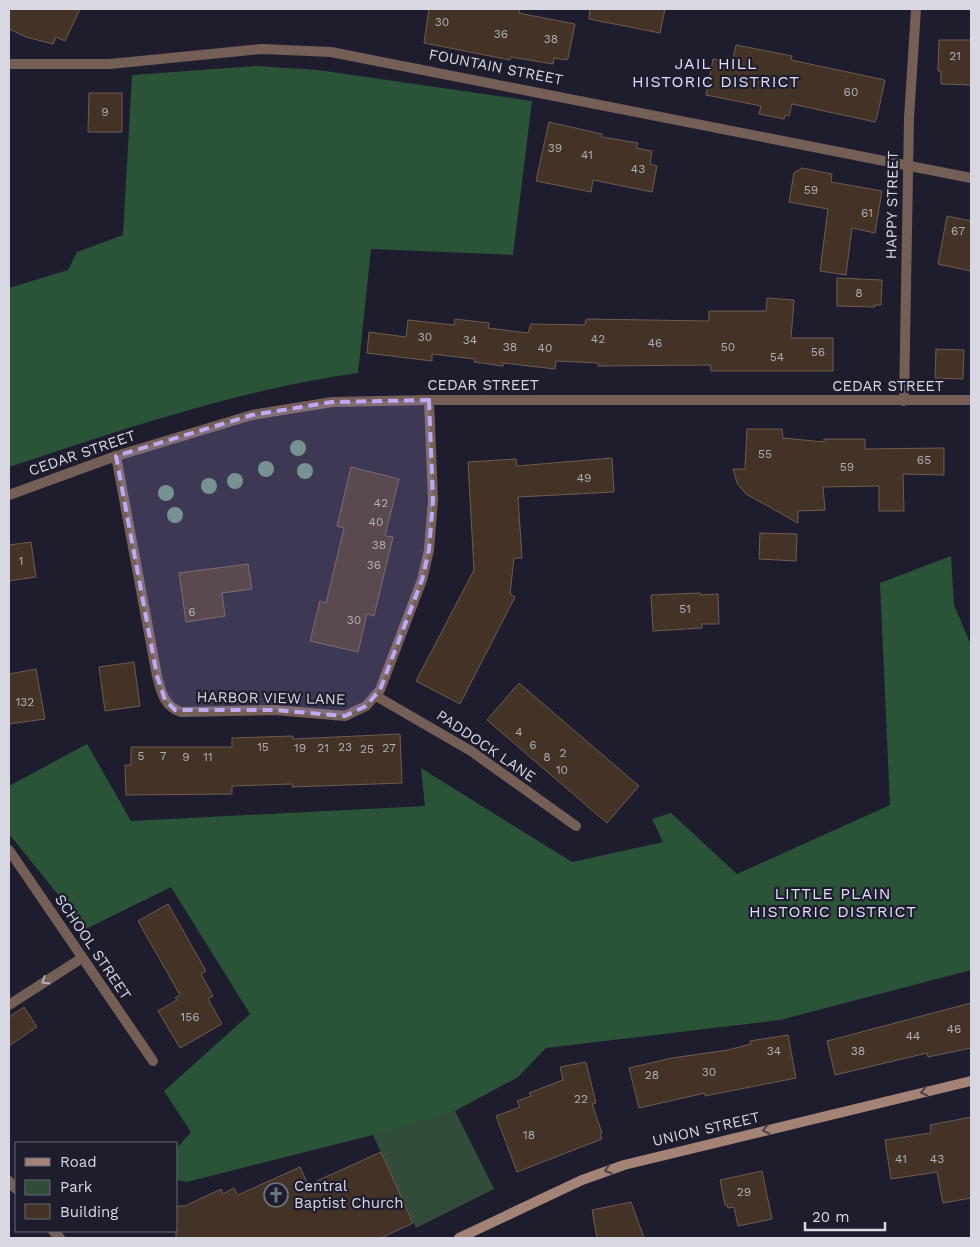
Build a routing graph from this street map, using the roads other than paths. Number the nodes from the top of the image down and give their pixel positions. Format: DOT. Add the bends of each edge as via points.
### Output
graph roads {
  1 [pos="916,9"];
  2 [pos="9,64"];
  3 [pos="908,165"];
  4 [pos="971,178"];
  5 [pos="429,400"];
  6 [pos="971,400"];
  7 [pos="904,401"];
  8 [pos="116,456"];
  9 [pos="9,495"];
  10 [pos="376,696"];
  11 [pos="576,826"];
  12 [pos="9,850"];
  13 [pos="82,958"];
  14 [pos="9,1005"];
  15 [pos="153,1061"];
  16 [pos="971,1081"];
  17 [pos="460,1238"];
  1 -- 3 [label="street, HAPPY STREET"];
  2 -- 3 [label="street, FOUNTAIN STREET" via="110,64 252,49 311,50 385,61"];
  3 -- 4 [label="street, FOUNTAIN STREET"];
  3 -- 7 [label="street, HAPPY STREET"];
  5 -- 7 [label="street, CEDAR STREET"];
  5 -- 8 [label="street, CEDAR STREET" via="332,402 252,415"];
  5 -- 10 [label="street" via="433,500 426,565"];
  6 -- 7 [label="street, CEDAR STREET"];
  8 -- 9 [label="street, CEDAR STREET"];
  8 -- 10 [label="street, HARBOR VIEW LANE" via="156,676 170,706 182,712 275,710 345,716 366,706"];
  10 -- 11 [label="street, PADDOCK LANE" via="471,751"];
  12 -- 13 [label="street, SCHOOL STREET"];
  13 -- 14 [label="street, one-way"];
  13 -- 15 [label="street, SCHOOL STREET"];
  16 -- 17 [label="main road, UNION STREET, one-way" via="624,1165 582,1180"];
}
